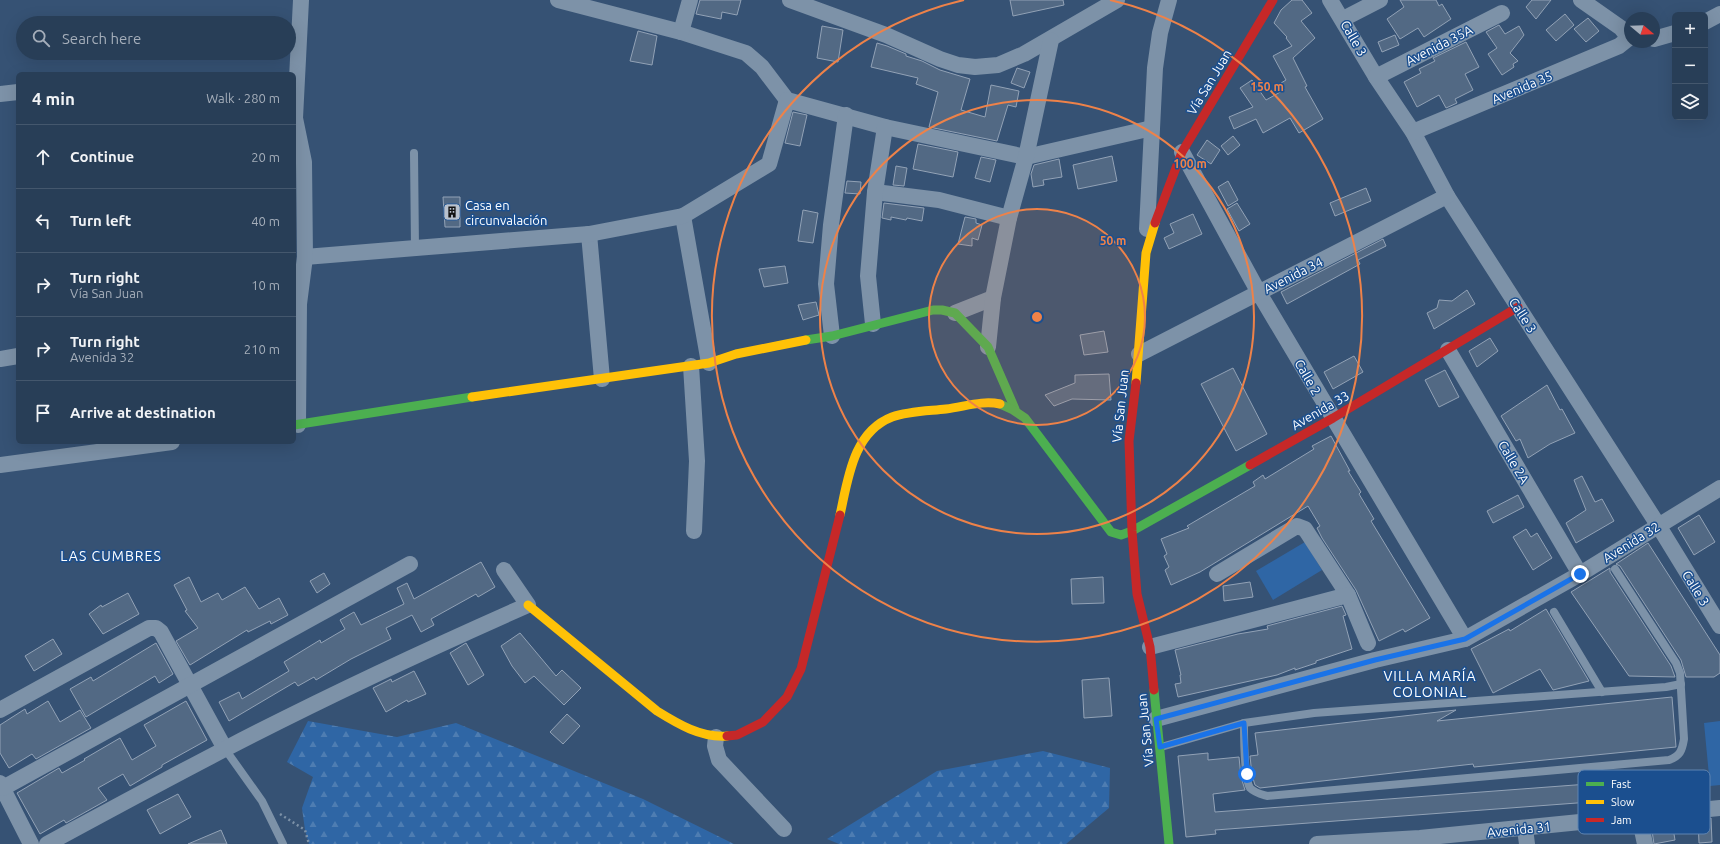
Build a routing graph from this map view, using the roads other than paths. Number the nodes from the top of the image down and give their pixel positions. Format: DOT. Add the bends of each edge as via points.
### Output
graph roads {
  1 [pos="301,0"];
  2 [pos="558,0"];
  3 [pos="690,0"];
  4 [pos="790,0"];
  5 [pos="1117,0"];
  6 [pos="1169,0"];
  7 [pos="1273,0"];
  8 [pos="1330,0"];
  9 [pos="1380,0"];
  10 [pos="1580,0"];
  11 [pos="1502,13"];
  12 [pos="1720,14"];
  13 [pos="1343,19"];
  14 [pos="1708,20"];
  15 [pos="1624,31"];
  16 [pos="681,32"];
  17 [pos="1672,34"];
  18 [pos="1660,37"];
  19 [pos="1051,40"];
  20 [pos="1624,42"];
  21 [pos="1376,77"];
  22 [pos="16,92"];
  23 [pos="0,94"];
  24 [pos="296,98"];
  25 [pos="787,100"];
  26 [pos="846,115"];
  27 [pos="885,127"];
  28 [pos="1152,128"];
  29 [pos="1413,132"];
  30 [pos="296,136"];
  31 [pos="1182,152"];
  32 [pos="414,153"];
  33 [pos="1026,157"];
  34 [pos="875,192"];
  35 [pos="1447,196"];
  36 [pos="683,216"];
  37 [pos="1009,218"];
  38 [pos="589,234"];
  39 [pos="415,249"];
  40 [pos="1146,253"];
  41 [pos="305,257"];
  42 [pos="1259,293"];
  43 [pos="993,298"];
  44 [pos="297,304"];
  45 [pos="1518,307"];
  46 [pos="955,313"];
  47 [pos="873,324"];
  48 [pos="832,336"];
  49 [pos="988,347"];
  50 [pos="1448,350"];
  51 [pos="1139,354"];
  52 [pos="16,356"];
  53 [pos="0,359"];
  54 [pos="709,363"];
  55 [pos="691,366"];
  56 [pos="602,379"];
  57 [pos="1015,409"];
  58 [pos="1333,418"];
  59 [pos="296,425"];
  60 [pos="157,444"];
  61 [pos="0,465"];
  62 [pos="1720,488"];
  63 [pos="1658,525"];
  64 [pos="694,531"];
  65 [pos="1132,531"];
  66 [pos="410,564"];
  67 [pos="1616,569"];
  68 [pos="504,570"];
  69 [pos="1217,574"];
  70 [pos="1580,574"];
  71 [pos="1348,595"];
  72 [pos="528,605"];
  73 [pos="1554,612"];
  74 [pos="1720,626"];
  75 [pos="1465,639"];
  76 [pos="1368,642"];
  77 [pos="1150,647"];
  78 [pos="190,684"];
  79 [pos="1681,684"];
  80 [pos="1602,692"];
  81 [pos="0,710"];
  82 [pos="1156,719"];
  83 [pos="1244,723"];
  84 [pos="716,737"];
  85 [pos="1160,747"];
  86 [pos="225,749"];
  87 [pos="1,785"];
  88 [pos="1720,808"];
  89 [pos="1710,809"];
  90 [pos="1578,827"];
  91 [pos="784,829"];
  92 [pos="1643,834"];
  93 [pos="1526,836"];
  94 [pos="1421,841"];
  95 [pos="31,844"];
  96 [pos="47,844"];
  97 [pos="283,844"];
  98 [pos="1169,844"];
  99 [pos="1317,844"];
  100 [pos="1645,844"];
  1 -- 24 [label="street"];
  2 -- 16 [label="street"];
  3 -- 16 [label="street"];
  4 -- 19 [label="street" via="958,65 998,65"];
  5 -- 19 [label="street"];
  6 -- 28 [label="street" via="1160,33 1155,68"];
  7 -- 31 [label="street, Vía San Juan"];
  8 -- 13 [label="street, Calle 3"];
  9 -- 13 [label="street"];
  10 -- 15 [label="street"];
  11 -- 21 [label="street, Avenida 35A"];
  12 -- 14 [label="street"];
  13 -- 21 [label="street, Calle 3"];
  16 -- 25 [label="street" via="746,53 762,67"];
  17 -- 18 [label="street"];
  19 -- 33 [label="street"];
  20 -- 29 [label="street, Avenida 35"];
  21 -- 29 [label="street, Calle 3"];
  22 -- 23 [label="street"];
  25 -- 26 [label="street"];
  25 -- 36 [label="street" via="769,164"];
  26 -- 27 [label="street"];
  26 -- 48 [label="street" via="826,284"];
  27 -- 33 [label="street"];
  27 -- 34 [label="street"];
  28 -- 33 [label="street"];
  28 -- 40 [label="street"];
  29 -- 35 [label="street, Calle 3"];
  30 -- 41 [label="street" via="304,162"];
  31 -- 40 [label="street, Vía San Juan" via="1159,209"];
  31 -- 42 [label="street, Calle 2"];
  32 -- 39 [label="lane"];
  33 -- 37 [label="street"];
  34 -- 37 [label="street" via="939,200"];
  34 -- 47 [label="street" via="868,276"];
  35 -- 42 [label="street, Avenida 34"];
  35 -- 45 [label="street, Calle 3"];
  36 -- 38 [label="street"];
  36 -- 54 [label="street"];
  37 -- 43 [label="street"];
  38 -- 39 [label="street"];
  38 -- 56 [label="street"];
  39 -- 41 [label="street"];
  40 -- 51 [label="street, Vía San Juan"];
  41 -- 44 [label="street"];
  42 -- 51 [label="street, Avenida 34"];
  42 -- 58 [label="street, Calle 2"];
  43 -- 46 [label="street"];
  43 -- 49 [label="street"];
  44 -- 59 [label="street"];
  45 -- 50 [label="street, Avenida 33"];
  45 -- 63 [label="street, Calle 3"];
  46 -- 47 [label="street" via="933,310"];
  46 -- 49 [label="street"];
  47 -- 48 [label="street"];
  48 -- 54 [label="street" via="786,343"];
  49 -- 57 [label="street"];
  50 -- 58 [label="street, Avenida 33"];
  50 -- 70 [label="street, Calle 2A"];
  51 -- 65 [label="street, Vía San Juan" via="1129,441"];
  52 -- 53 [label="street"];
  54 -- 55 [label="street"];
  55 -- 56 [label="street"];
  55 -- 64 [label="street" via="697,461"];
  56 -- 59 [label="street"];
  57 -- 65 [label="street" via="1026,418 1111,532 1121,535"];
  57 -- 84 [label="street" via="990,403 901,415 873,427 857,451 850,469 801,670 786,697 763,722 737,735"];
  58 -- 65 [label="street, Avenida 33"];
  58 -- 75 [label="street, Calle 2"];
  60 -- 61 [label="street"];
  62 -- 63 [label="street, Avenida 32"];
  63 -- 70 [label="street, Avenida 32"];
  63 -- 74 [label="street, Calle 3"];
  65 -- 77 [label="street, Vía San Juan" via="1137,594"];
  66 -- 78 [label="street"];
  67 -- 79 [label="lane" via="1676,663"];
  68 -- 72 [label="street"];
  69 -- 71 [label="street" via="1297,526 1302,526"];
  70 -- 75 [label="street, Avenida 32"];
  71 -- 76 [label="street"];
  71 -- 77 [label="street"];
  72 -- 84 [label="street" via="657,711 678,724"];
  72 -- 86 [label="street" via="429,649"];
  73 -- 80 [label="lane"];
  75 -- 82 [label="street, Avenida 32" via="1375,660"];
  77 -- 82 [label="street, Vía San Juan"];
  78 -- 81 [label="street" via="161,632 156,628 149,628"];
  78 -- 86 [label="street"];
  78 -- 87 [label="street"];
  79 -- 80 [label="lane"];
  79 -- 83 [label="lane" via="1683,749 1677,757 1669,760 1267,796 1256,793 1250,787"];
  80 -- 83 [label="lane" via="1314,713"];
  82 -- 85 [label="street, Vía San Juan"];
  83 -- 85 [label="lane"];
  84 -- 91 [label="street" via="715,746 719,760"];
  85 -- 98 [label="street, Vía San Juan"];
  86 -- 96 [label="street"];
  86 -- 97 [label="lane" via="262,801"];
  87 -- 95 [label="street"];
  88 -- 89 [label="street, Avenida 31"];
  90 -- 93 [label="street, Avenida 31"];
  92 -- 100 [label="street"];
  93 -- 94 [label="street, Avenida 31"];
  94 -- 99 [label="street, Avenida 31"];
}
